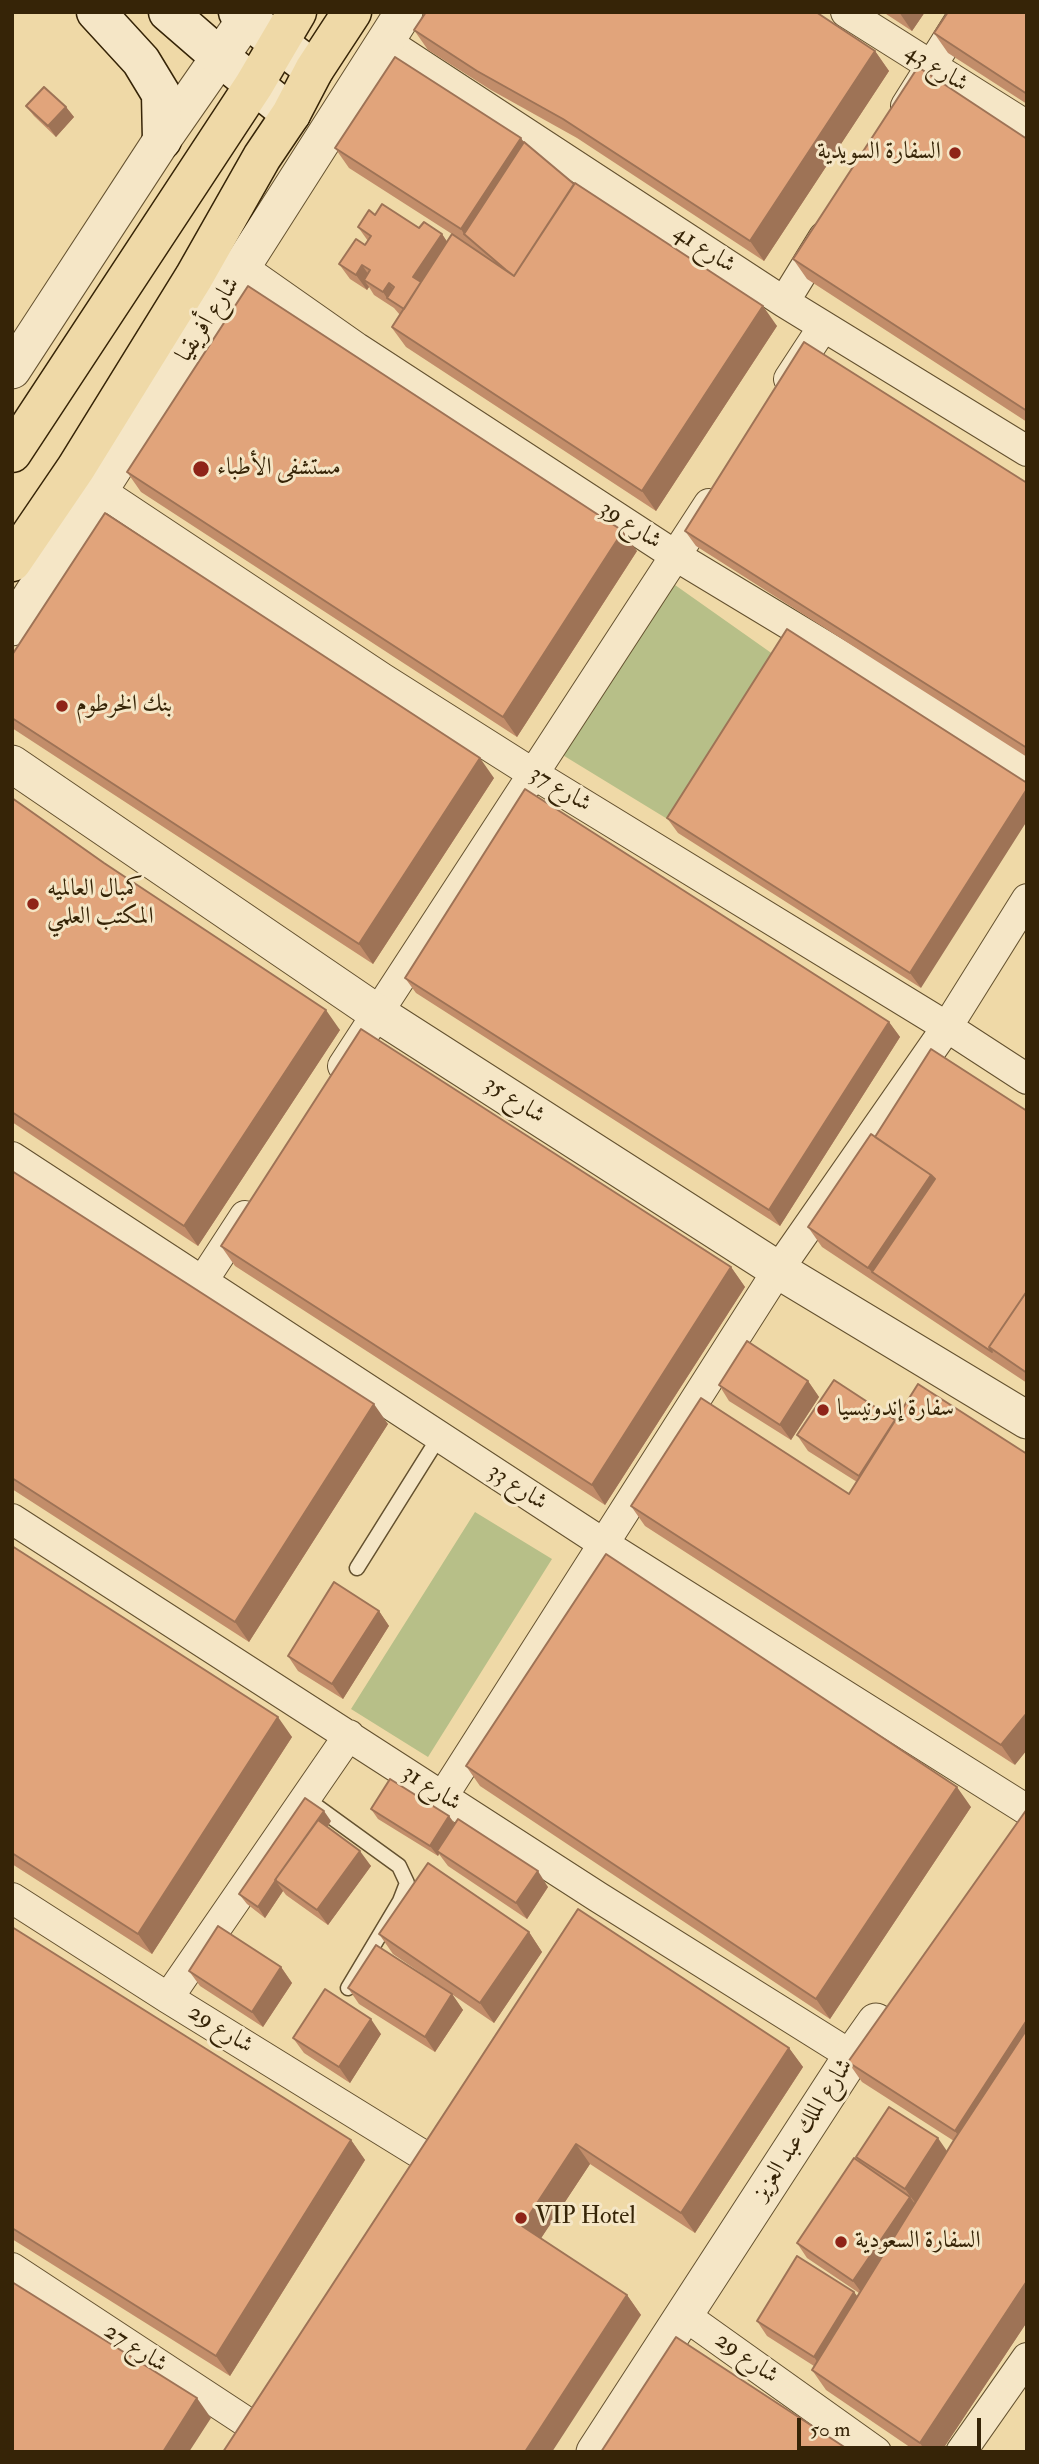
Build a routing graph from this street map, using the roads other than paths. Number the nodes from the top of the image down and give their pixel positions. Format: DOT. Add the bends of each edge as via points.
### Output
graph roads {
  1 [pos="96,12"];
  2 [pos="168,12"];
  3 [pos="352,12"];
  4 [pos="846,12"];
  5 [pos="965,12"];
  6 [pos="245,15"];
  7 [pos="395,27"];
  8 [pos="288,28"];
  9 [pos="221,58"];
  10 [pos="931,65"];
  11 [pos="314,70"];
  12 [pos="254,85"];
  13 [pos="291,114"];
  14 [pos="894,125"];
  15 [pos="1027,126"];
  16 [pos="162,140"];
  17 [pos="835,219"];
  18 [pos="243,268"];
  19 [pos="784,302"];
  20 [pos="823,327"];
  21 [pos="12,370"];
  22 [pos="771,407"];
  23 [pos="1027,452"];
  24 [pos="12,453"];
  25 [pos="727,476"];
  26 [pos="99,490"];
  27 [pos="676,556"];
  28 [pos="12,562"];
  29 [pos="12,627"];
  30 [pos="12,764"];
  31 [pos="1027,768"];
  32 [pos="532,773"];
  33 [pos="1027,899"];
  34 [pos="377,1013"];
  35 [pos="947,1027"];
  36 [pos="1027,1079"];
  37 [pos="332,1083"];
  38 [pos="12,1157"];
  39 [pos="263,1188"];
  40 [pos="778,1270"];
  41 [pos="202,1282"];
  42 [pos="1027,1420"];
  43 [pos="439,1437"];
  44 [pos="12,1519"];
  45 [pos="604,1544"];
  46 [pos="357,1568"];
  47 [pos="349,1735"];
  48 [pos="443,1796"];
  49 [pos="305,1798"];
  50 [pos="1021,1822"];
  51 [pos="12,1898"];
  52 [pos="348,1989"];
  53 [pos="899,1991"];
  54 [pos="168,1998"];
  55 [pos="852,2056"];
  56 [pos="429,2159"];
  57 [pos="12,2268"];
  58 [pos="684,2315"];
  59 [pos="1027,2358"];
  60 [pos="256,2429"];
  61 [pos="595,2452"];
  62 [pos="876,2452"];
  63 [pos="961,2452"];
  1 -- 16 [label="main road" via="141,61 162,94"];
  2 -- 9 [label="main road"];
  3 -- 11 [label="highway, شارع أفريقيا"];
  4 -- 10 [label="street, شارع 43"];
  5 -- 10 [label="street"];
  6 -- 8 [label="main road"];
  6 -- 9 [label="street"];
  7 -- 18 [label="street, شارع أفريقيا"];
  7 -- 19 [label="street, شارع 41"];
  8 -- 11 [label="main road"];
  8 -- 12 [label="highway"];
  9 -- 12 [label="main road"];
  9 -- 16 [label="street"];
  10 -- 14 [label="street"];
  10 -- 15 [label="street, شارع 43"];
  11 -- 13 [label="highway, شارع أفريقيا"];
  12 -- 13 [label="main road"];
  12 -- 24 [label="highway"];
  13 -- 28 [label="highway, شارع أفريقيا" via="76,468"];
  16 -- 21 [label="street"];
  17 -- 19 [label="street"];
  18 -- 26 [label="street, شارع أفريقيا"];
  18 -- 27 [label="street, شارع 39"];
  19 -- 20 [label="street, شارع 41"];
  20 -- 22 [label="street"];
  20 -- 23 [label="street, شارع 41"];
  25 -- 27 [label="street"];
  26 -- 29 [label="street, شارع أفريقيا"];
  26 -- 32 [label="street, شارع 37"];
  27 -- 31 [label="street, شارع 39" via="792,642"];
  27 -- 32 [label="street"];
  30 -- 34 [label="street, شارع 35"];
  32 -- 34 [label="street"];
  32 -- 35 [label="street, شارع 37" via="663,838"];
  33 -- 35 [label="street"];
  34 -- 37 [label="street"];
  34 -- 40 [label="street, شارع 35"];
  35 -- 36 [label="street, شارع 37"];
  35 -- 40 [label="street"];
  38 -- 41 [label="street, شارع 33"];
  39 -- 41 [label="street"];
  40 -- 42 [label="street, شارع 35"];
  40 -- 45 [label="street"];
  41 -- 43 [label="street, شارع 33"];
  43 -- 45 [label="street, شارع 33"];
  43 -- 46 [label="lane"];
  44 -- 47 [label="street, شارع 31"];
  45 -- 48 [label="street"];
  45 -- 50 [label="street, شارع 33"];
  47 -- 48 [label="street, شارع 31"];
  47 -- 49 [label="street"];
  48 -- 55 [label="street, شارع 31" via="590,1908"];
  49 -- 52 [label="lane" via="399,1867 407,1883"];
  49 -- 54 [label="street"];
  51 -- 54 [label="street, شارع 29"];
  53 -- 55 [label="street, شارع الملك عبد العزيز"];
  54 -- 56 [label="street, شارع 29"];
  55 -- 58 [label="street, شارع الملك عبد العزيز"];
  57 -- 60 [label="street, شارع 27"];
  58 -- 61 [label="street, شارع الملك عبد العزيز"];
  58 -- 62 [label="street, شارع 29"];
  59 -- 63 [label="street"];
}
